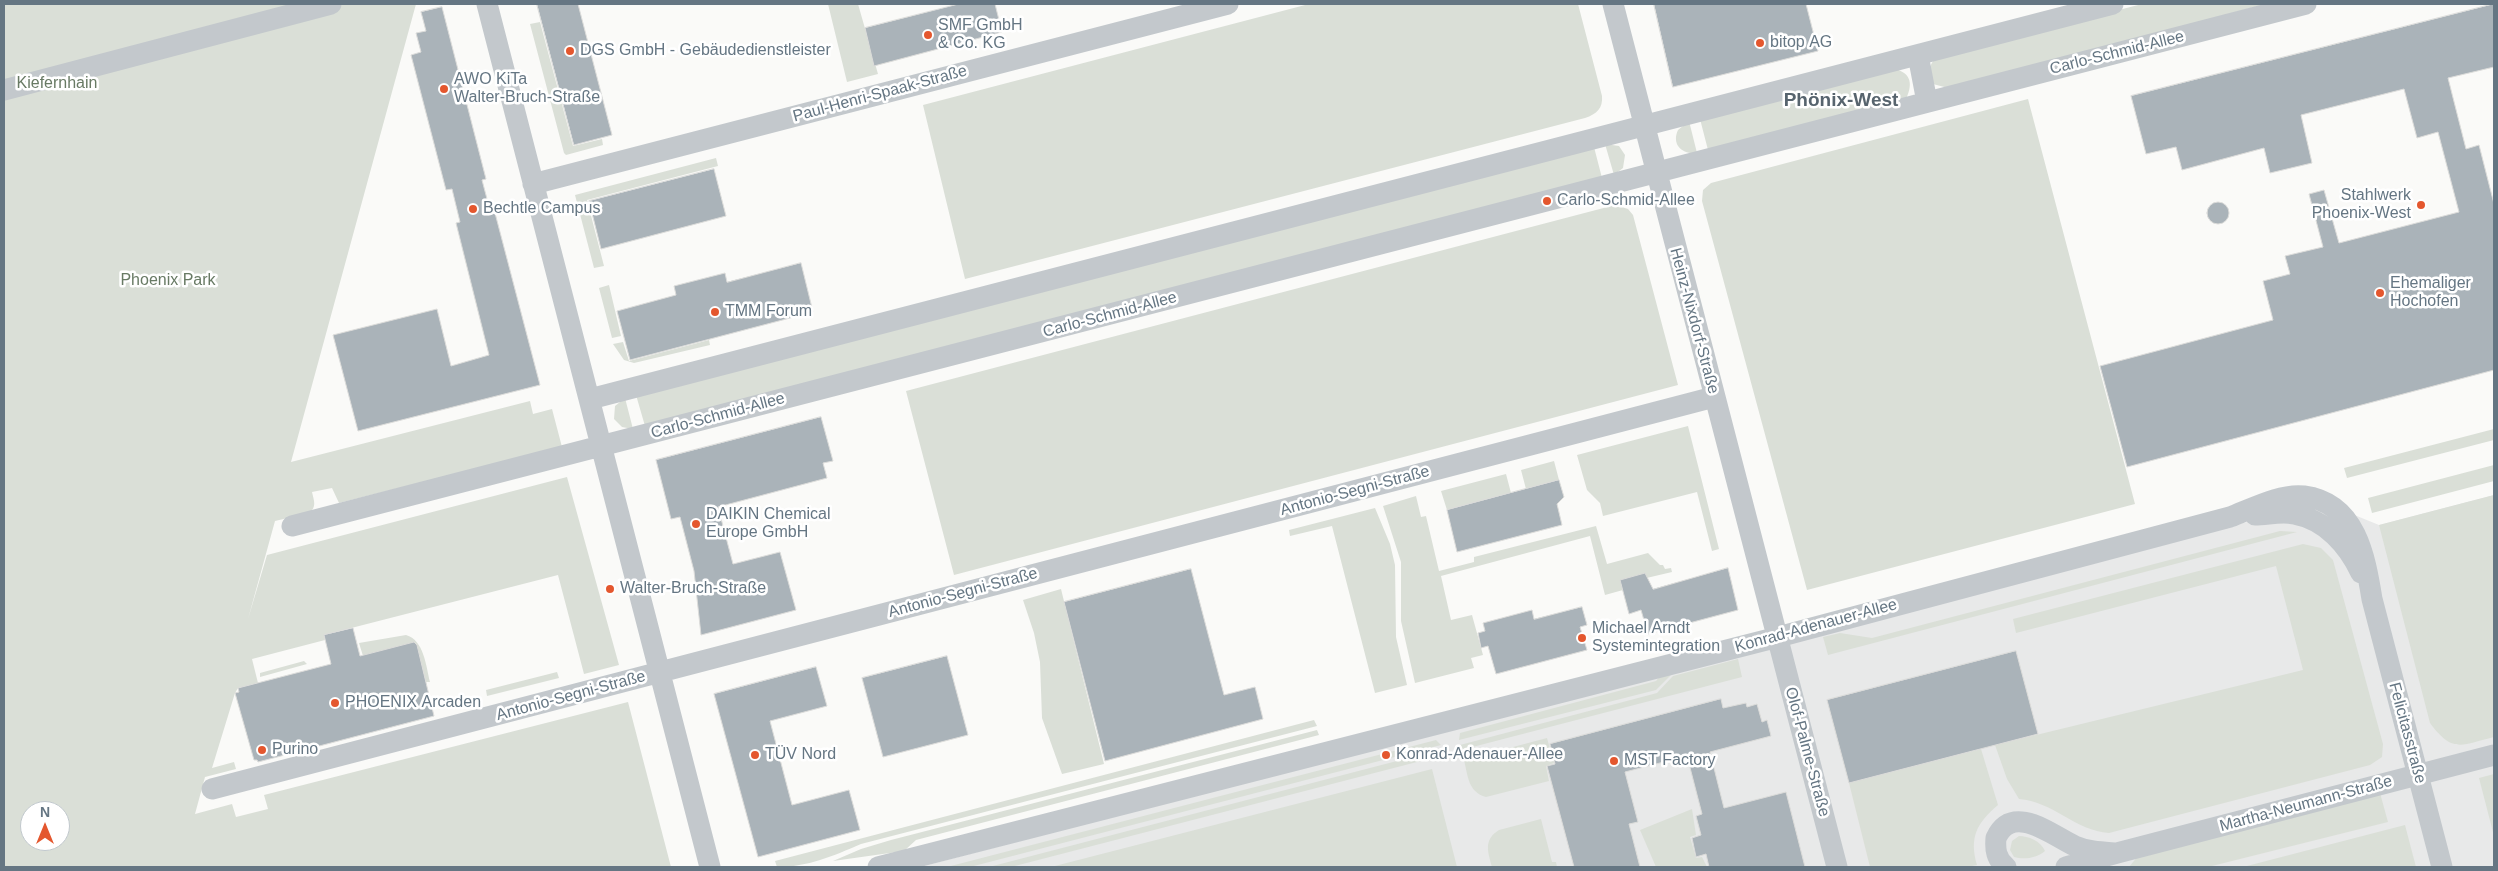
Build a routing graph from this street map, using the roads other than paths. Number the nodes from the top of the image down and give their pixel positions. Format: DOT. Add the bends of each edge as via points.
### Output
graph roads {
  1 [pos="331,4"];
  2 [pos="487,4"];
  3 [pos="1228,4"];
  4 [pos="1613,4"];
  5 [pos="2113,4"];
  6 [pos="2306,4"];
  7 [pos="1918,55"];
  8 [pos="4,90"];
  9 [pos="1927,102"];
  10 [pos="1644,126"];
  11 [pos="1656,172"];
  12 [pos="533,184"];
  13 [pos="1714,397"];
  14 [pos="590,399"];
  15 [pos="601,446"];
  16 [pos="2328,504"];
  17 [pos="2230,517"];
  18 [pos="292,526"];
  19 [pos="2334,533"];
  20 [pos="2372,599"];
  21 [pos="1778,637"];
  22 [pos="660,672"];
  23 [pos="2494,755"];
  24 [pos="2418,775"];
  25 [pos="212,789"];
  26 [pos="2117,853"];
  27 [pos="710,867"];
  28 [pos="878,867"];
  29 [pos="1837,867"];
  30 [pos="2006,867"];
  31 [pos="2066,867"];
  32 [pos="2442,867"];
  1 -- 8 [label="street"];
  2 -- 12 [label="street"];
  3 -- 12 [label="street, Paul-Henri-Spaak-Straße"];
  4 -- 10 [label="street, Heinz-Nixdorf-Straße"];
  5 -- 7 [label="street"];
  6 -- 9 [label="street, Carlo-Schmid-Allee"];
  7 -- 9 [label="street"];
  7 -- 10 [label="street"];
  9 -- 11 [label="street, Carlo-Schmid-Allee"];
  10 -- 11 [label="street, Heinz-Nixdorf-Straße"];
  10 -- 14 [label="street"];
  11 -- 13 [label="street, Heinz-Nixdorf-Straße"];
  11 -- 15 [label="street, Carlo-Schmid-Allee"];
  12 -- 14 [label="street"];
  13 -- 21 [label="street, Heinz-Nixdorf-Straße"];
  13 -- 22 [label="street, Antonio-Segni-Straße"];
  14 -- 15 [label="street"];
  15 -- 18 [label="street, Carlo-Schmid-Allee"];
  15 -- 22 [label="street"];
  16 -- 17 [label="street, Konrad-Adenauer-Allee" via="2303,496 2280,499"];
  16 -- 20 [label="street, Felicitasstraße" via="2344,516 2360,541"];
  17 -- 19 [label="street, Konrad-Adenauer-Allee" via="2294,513"];
  17 -- 21 [label="street, Konrad-Adenauer-Allee"];
  19 -- 20 [label="street, Felicitasstraße" via="2359,569"];
  20 -- 24 [label="street, Felicitasstraße"];
  21 -- 28 [label="street, Konrad-Adenauer-Allee"];
  21 -- 29 [label="street, Olof-Palme-Straße"];
  22 -- 25 [label="street, Antonio-Segni-Straße"];
  22 -- 27 [label="street"];
  23 -- 24 [label="street, Martha-Neumann-Straße"];
  24 -- 26 [label="street, Martha-Neumann-Straße"];
  24 -- 32 [label="street, Felicitasstraße"];
  26 -- 30 [label="street, Martha-Neumann-Straße" via="2086,850 2038,825 2017,823 2007,826 1996,838 1996,853"];
  26 -- 31 [label="street, Martha-Neumann-Straße"];
}
